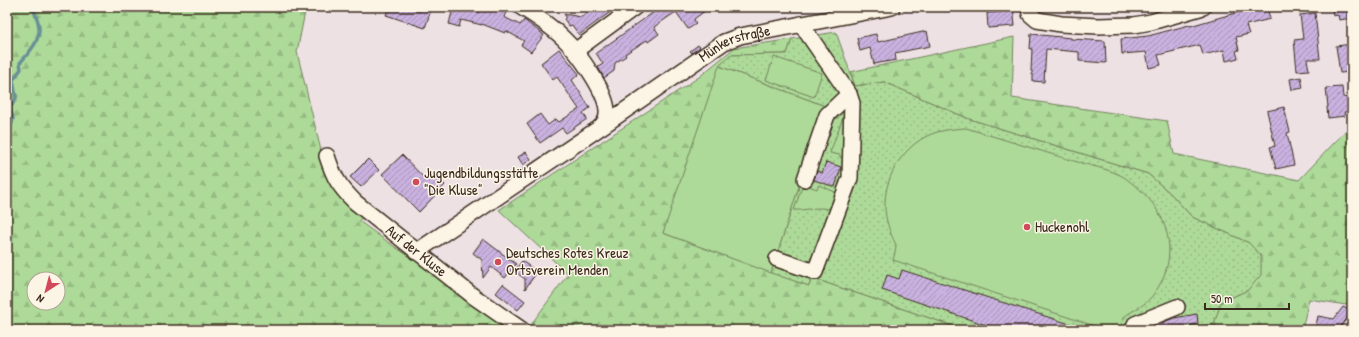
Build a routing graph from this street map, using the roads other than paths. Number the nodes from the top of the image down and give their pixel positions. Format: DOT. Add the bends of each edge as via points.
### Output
graph roads {
  1 [pos="521,7"];
  2 [pos="635,7"];
  3 [pos="892,7"];
  4 [pos="1203,7"];
  5 [pos="1031,12"];
  6 [pos="801,24"];
  7 [pos="575,50"];
  8 [pos="849,94"];
  9 [pos="600,127"];
  10 [pos="327,156"];
  11 [pos="805,179"];
  12 [pos="416,252"];
  13 [pos="777,259"];
  14 [pos="1177,307"];
  15 [pos="522,330"];
  16 [pos="1133,330"];
  1 -- 7 [label="street" via="551,26"];
  2 -- 7 [label="street"];
  3 -- 6 [label="street, Münkerstraße"];
  4 -- 5 [label="street" via="1151,22 1117,26 1061,24 1037,20"];
  6 -- 8 [label="street"];
  6 -- 9 [label="street, Münkerstraße" via="740,36 724,42"];
  7 -- 9 [label="street" via="606,103 607,116"];
  8 -- 11 [label="street" via="827,115"];
  8 -- 13 [label="street" via="852,104 850,178 815,272"];
  9 -- 12 [label="street, Münkerstraße"];
  10 -- 12 [label="street, Auf der Kluse" via="333,175 341,187 355,202"];
  12 -- 15 [label="street, Auf der Kluse"];
  14 -- 16 [label="street" via="1135,324"];
}
